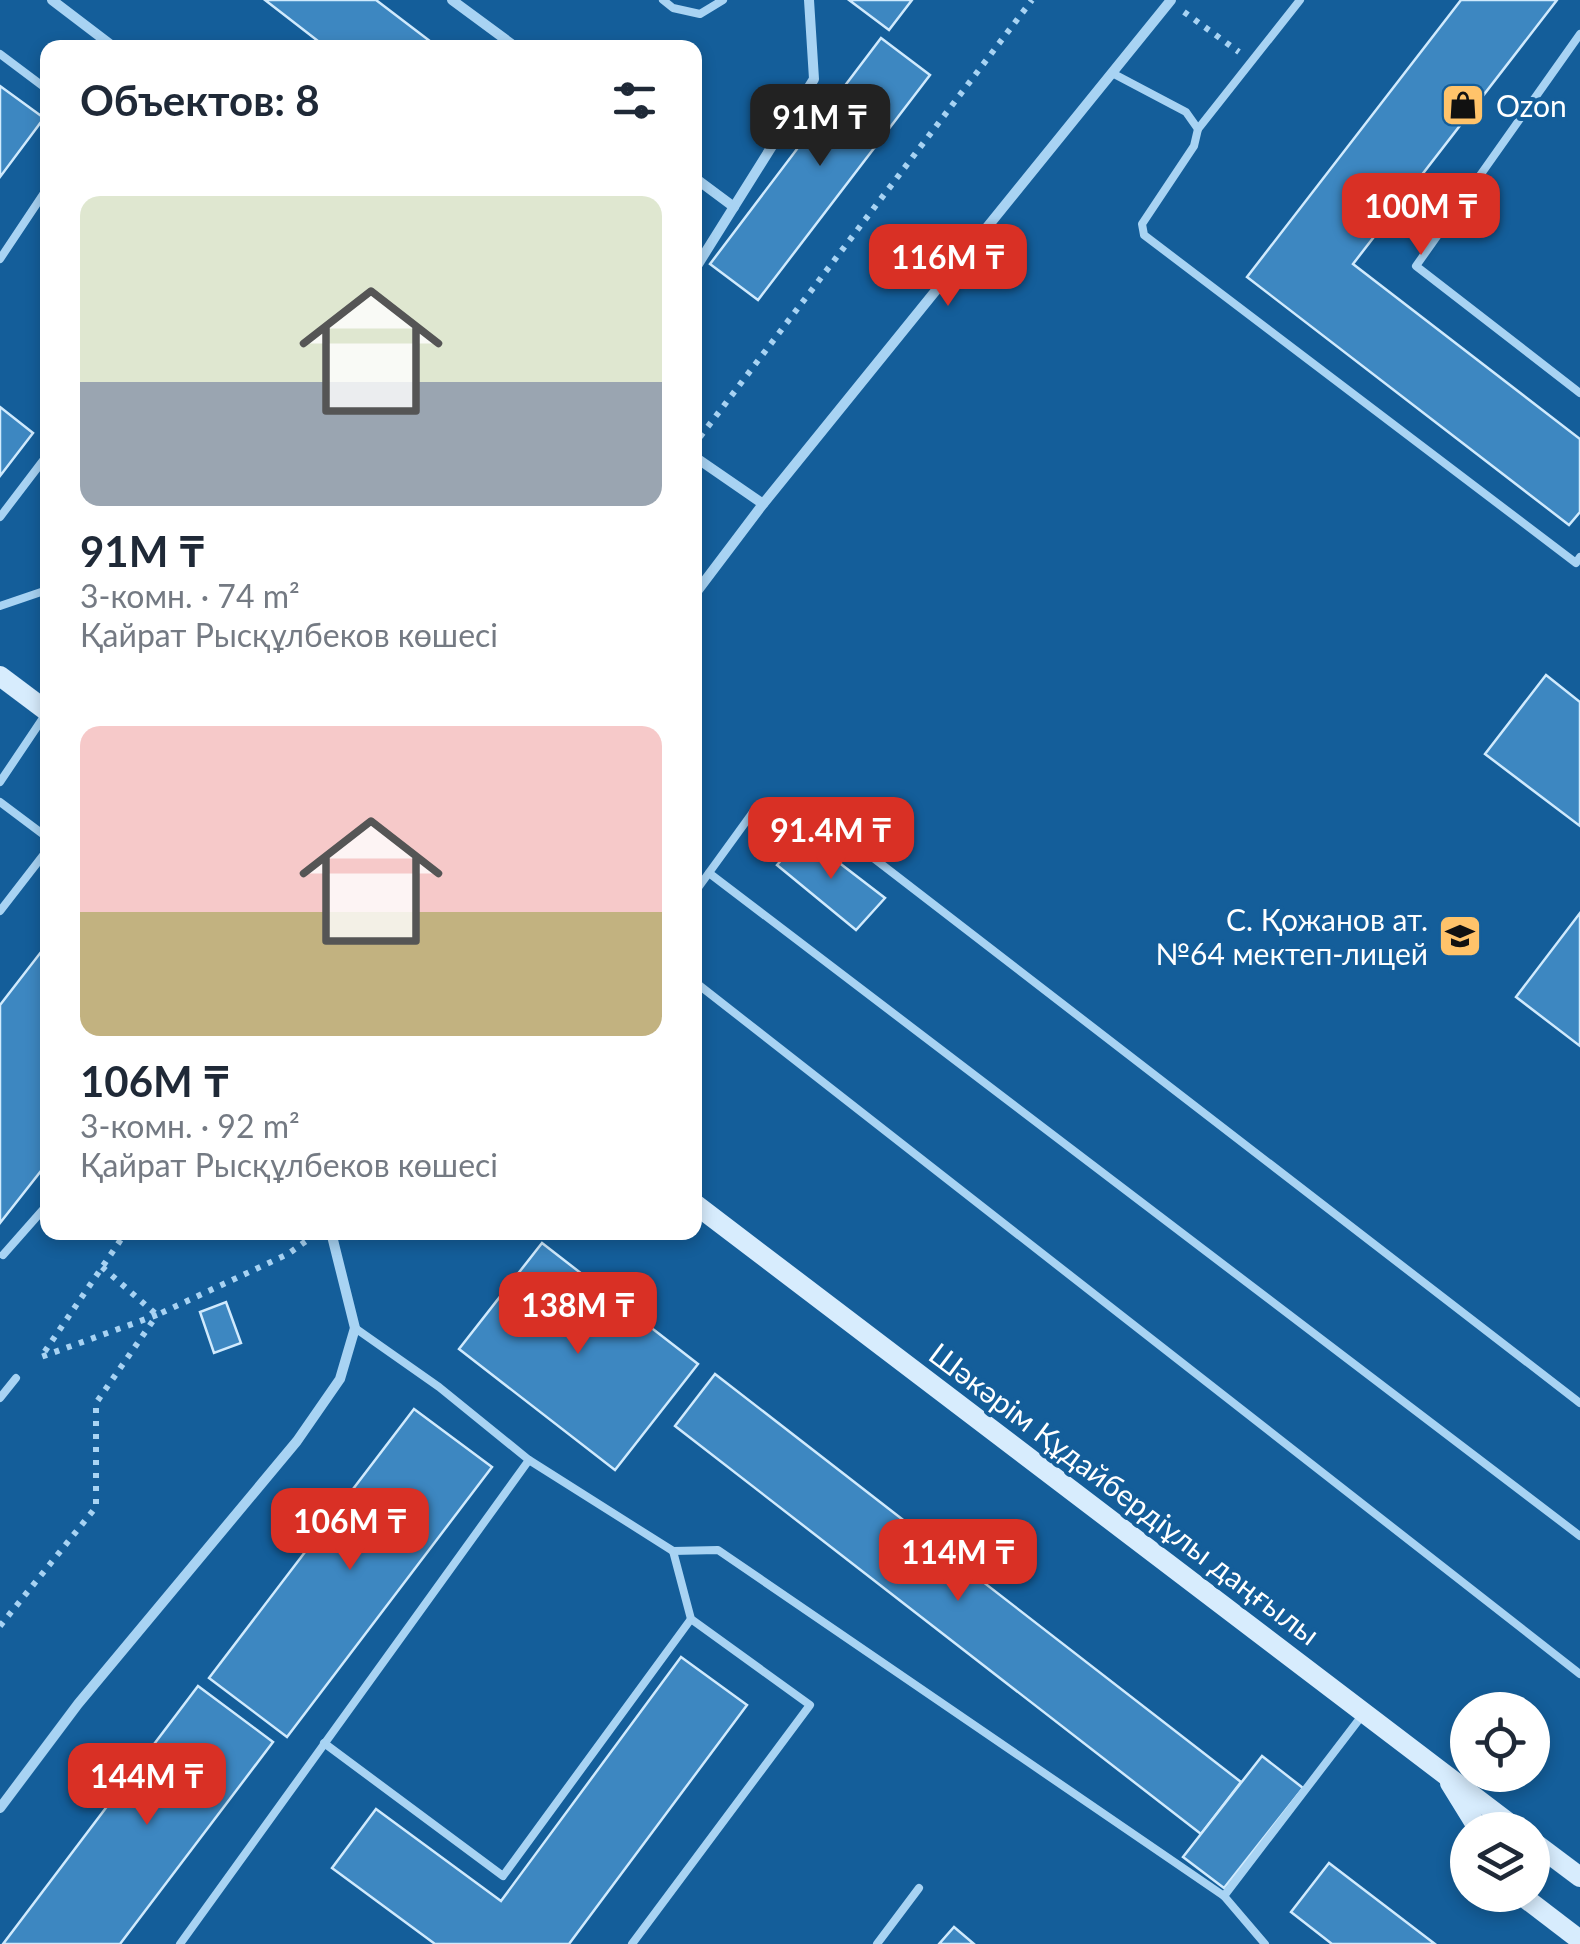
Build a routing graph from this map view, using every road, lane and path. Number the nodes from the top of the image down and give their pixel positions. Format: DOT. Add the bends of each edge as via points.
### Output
graph roads {
  1 [pos="52,0"];
  2 [pos="77,0"];
  3 [pos="452,0"];
  4 [pos="663,0"];
  5 [pos="723,0"];
  6 [pos="809,0"];
  7 [pos="1032,0"];
  8 [pos="1300,0"];
  9 [pos="1170,1"];
  10 [pos="66,11"];
  11 [pos="1580,34"];
  12 [pos="104,40"];
  13 [pos="506,40"];
  14 [pos="0,54"];
  15 [pos="1252,61"];
  16 [pos="1114,74"];
  17 [pos="40,84"];
  18 [pos="1198,129"];
  19 [pos="702,183"];
  20 [pos="40,199"];
  21 [pos="734,207"];
  22 [pos="702,258"];
  23 [pos="0,260"];
  24 [pos="1580,393"];
  25 [pos="702,434"];
  26 [pos="702,461"];
  27 [pos="40,464"];
  28 [pos="763,504"];
  29 [pos="0,517"];
  30 [pos="1580,557"];
  31 [pos="702,585"];
  32 [pos="40,592"];
  33 [pos="0,606"];
  34 [pos="0,676"];
  35 [pos="40,707"];
  36 [pos="40,722"];
  37 [pos="0,782"];
  38 [pos="0,802"];
  39 [pos="40,832"];
  40 [pos="40,860"];
  41 [pos="709,873"];
  42 [pos="702,882"];
  43 [pos="0,910"];
  44 [pos="702,987"];
  45 [pos="702,1209"];
  46 [pos="40,1213"];
  47 [pos="121,1240"];
  48 [pos="307,1240"];
  49 [pos="333,1240"];
  50 [pos="3,1254"];
  51 [pos="102,1267"];
  52 [pos="157,1315"];
  53 [pos="354,1328"];
  54 [pos="16,1378"];
  55 [pos="0,1398"];
  56 [pos="1580,1403"];
  57 [pos="529,1460"];
  58 [pos="1580,1536"];
  59 [pos="673,1551"];
  60 [pos="690,1619"];
  61 [pos="0,1626"];
  62 [pos="1580,1674"];
  63 [pos="1364,1713"];
  64 [pos="324,1744"];
  65 [pos="1443,1773"];
  66 [pos="0,1808"];
  67 [pos="1468,1812"];
  68 [pos="1494,1812"];
  69 [pos="1550,1854"];
  70 [pos="1580,1877"];
  71 [pos="919,1888"];
  72 [pos="1224,1896"];
  73 [pos="1544,1912"];
  74 [pos="1580,1940"];
  75 [pos="180,1944"];
  76 [pos="632,1944"];
  77 [pos="876,1944"];
  78 [pos="1265,1944"];
  1 -- 10 [label="street"];
  2 -- 10 [label="street"];
  3 -- 13 [label="street"];
  4 -- 5 [label="lane" via="700,14"];
  6 -- 21 [label="street" via="814,79"];
  7 -- 25 [label="path"];
  8 -- 15 [label="lane"];
  9 -- 15 [label="path"];
  9 -- 16 [label="street"];
  10 -- 12 [label="street"];
  11 -- 24 [label="lane" via="1416,266"];
  14 -- 17 [label="lane"];
  15 -- 18 [label="lane"];
  16 -- 18 [label="lane" via="1186,112"];
  16 -- 28 [label="street"];
  18 -- 30 [label="lane" via="1194,146 1142,224 1144,236 1576,563"];
  19 -- 21 [label="street"];
  20 -- 23 [label="lane"];
  21 -- 22 [label="street"];
  26 -- 28 [label="street"];
  27 -- 29 [label="lane"];
  28 -- 31 [label="street"];
  32 -- 33 [label="lane"];
  34 -- 35 [label="main road"];
  36 -- 37 [label="lane"];
  38 -- 39 [label="lane"];
  40 -- 43 [label="lane"];
  41 -- 42 [label="lane"];
  41 -- 56 [label="lane" via="753,812 828,823"];
  41 -- 58 [label="lane"];
  44 -- 62 [label="lane"];
  45 -- 63 [label="main road, Шәкәрім Құдайбердіұлы даңғылы"];
  46 -- 50 [label="lane"];
  47 -- 51 [label="path"];
  48 -- 52 [label="path"];
  49 -- 53 [label="street"];
  51 -- 52 [label="path"];
  51 -- 52 [label="path" via="41,1358"];
  52 -- 61 [label="path" via="96,1403 96,1507"];
  53 -- 57 [label="lane"];
  53 -- 66 [label="street" via="340,1379 297,1441"];
  54 -- 55 [label="lane"];
  57 -- 59 [label="lane"];
  57 -- 64 [label="lane"];
  59 -- 60 [label="lane"];
  59 -- 72 [label="lane" via="718,1550"];
  60 -- 64 [label="lane" via="503,1876"];
  60 -- 76 [label="lane" via="810,1705"];
  63 -- 65 [label="main road, Шәкәрім Құдайбердіұлы даңғылы"];
  63 -- 72 [label="lane"];
  64 -- 75 [label="lane"];
  65 -- 67 [label="main road"];
  65 -- 68 [label="main road, Шәкәрім Құдайбердіұлы даңғылы"];
  69 -- 70 [label="main road"];
  71 -- 77 [label="lane"];
  72 -- 78 [label="lane"];
  73 -- 74 [label="main road"];
}
